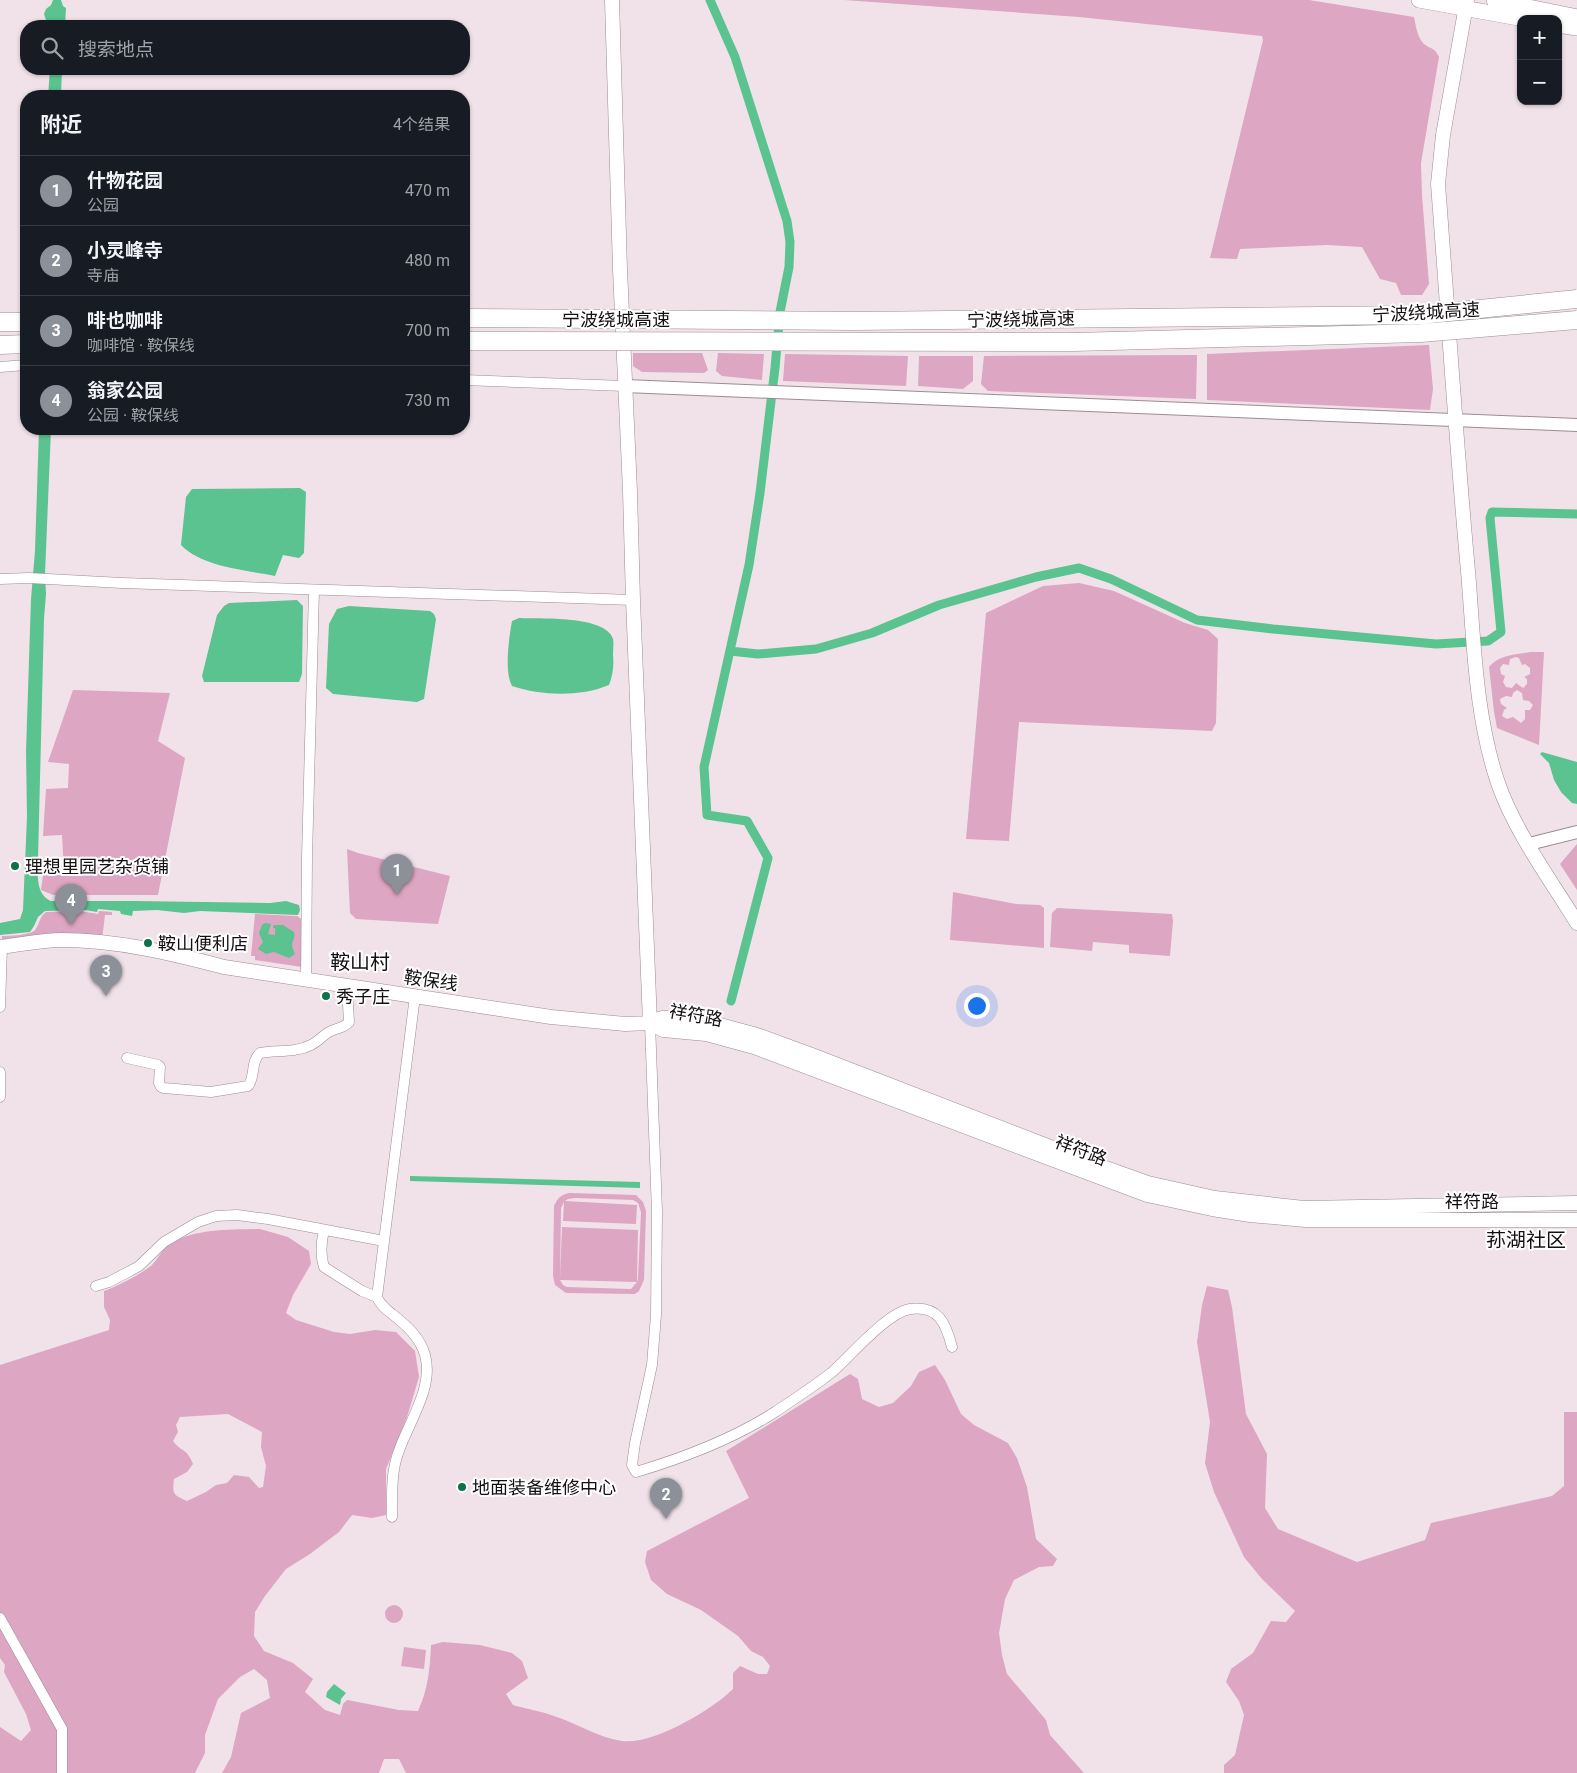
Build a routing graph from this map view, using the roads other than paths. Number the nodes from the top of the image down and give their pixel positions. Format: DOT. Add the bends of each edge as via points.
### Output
graph roads {
  1 [pos="612,0"];
  2 [pos="1420,0"];
  3 [pos="1494,0"];
  4 [pos="1467,4"];
  5 [pos="1517,17"];
  6 [pos="1577,17"];
  7 [pos="1562,26"];
  8 [pos="1577,28"];
  9 [pos="1577,299"];
  10 [pos="470,318"];
  11 [pos="1577,320"];
  12 [pos="0,322"];
  13 [pos="20,322"];
  14 [pos="470,341"];
  15 [pos="20,344"];
  16 [pos="0,345"];
  17 [pos="20,365"];
  18 [pos="0,367"];
  19 [pos="470,380"];
  20 [pos="625,386"];
  21 [pos="1456,420"];
  22 [pos="1577,425"];
  23 [pos="0,579"];
  24 [pos="314,590"];
  25 [pos="633,600"];
  26 [pos="1577,832"];
  27 [pos="1529,844"];
  28 [pos="1577,923"];
  29 [pos="1,946"];
  30 [pos="306,980"];
  31 [pos="347,986"];
  32 [pos="415,996"];
  33 [pos="0,1007"];
  34 [pos="650,1023"];
  35 [pos="127,1058"];
  36 [pos="0,1072"];
  37 [pos="0,1097"];
  38 [pos="1577,1203"];
  39 [pos="1577,1220"];
  40 [pos="324,1230"];
  41 [pos="384,1241"];
  42 [pos="96,1286"];
  43 [pos="377,1298"];
  44 [pos="952,1347"];
  45 [pos="392,1517"];
  46 [pos="0,1618"];
  47 [pos="62,1773"];
  1 -- 20 [label="main road"];
  2 -- 4 [label="main road"];
  3 -- 6 [label="main road"];
  4 -- 5 [label="main road"];
  4 -- 21 [label="main road" via="1443,134 1438,184"];
  7 -- 8 [label="main road"];
  9 -- 10 [label="highway, 宁波绕城高速, bridge" via="1420,315 855,321"];
  11 -- 14 [label="highway, 宁波绕城高速, bridge" via="1421,333 1074,342"];
  12 -- 13 [label="highway"];
  15 -- 16 [label="highway"];
  17 -- 18 [label="street"];
  19 -- 20 [label="street"];
  20 -- 21 [label="street"];
  20 -- 25 [label="main road"];
  21 -- 22 [label="street"];
  21 -- 27 [label="main road" via="1479,705 1499,784"];
  23 -- 24 [label="street"];
  24 -- 25 [label="street"];
  24 -- 30 [label="street"];
  25 -- 34 [label="main road"];
  26 -- 27 [label="street"];
  27 -- 28 [label="main road"];
  29 -- 30 [label="main road, 鞍保线" via="59,940 90,941"];
  29 -- 33 [label="street"];
  30 -- 31 [label="main road, 鞍保线"];
  31 -- 32 [label="main road, 鞍保线"];
  31 -- 35 [label="street" via="347,1025 328,1032 306,1047 260,1052 255,1057 248,1086 212,1092 164,1088 159,1083 158,1065"];
  32 -- 34 [label="main road, 鞍保线" via="551,1017 625,1024"];
  32 -- 41 [label="street"];
  34 -- 38 [label="main road, 祥符路" via="662,1018 685,1018 749,1033 1132,1178 1215,1198 1304,1208"];
  34 -- 39 [label="main road, 祥符路" via="663,1030 706,1034 754,1047 1147,1195 1212,1209 1305,1220"];
  34 -- 44 [label="street" via="657,1212 656,1315 652,1365 634,1443 632,1465 636,1472 695,1452 773,1413 830,1373 895,1315 909,1309 934,1313 943,1320"];
  36 -- 37 [label="street"];
  40 -- 41 [label="street"];
  40 -- 42 [label="street" via="268,1218 216,1216 198,1222 164,1242 139,1266"];
  40 -- 43 [label="street" via="321,1243 324,1267"];
  41 -- 43 [label="street"];
  43 -- 45 [label="street" via="416,1336 426,1358 423,1390 398,1450"];
  46 -- 47 [label="street" via="62,1730"];
}
